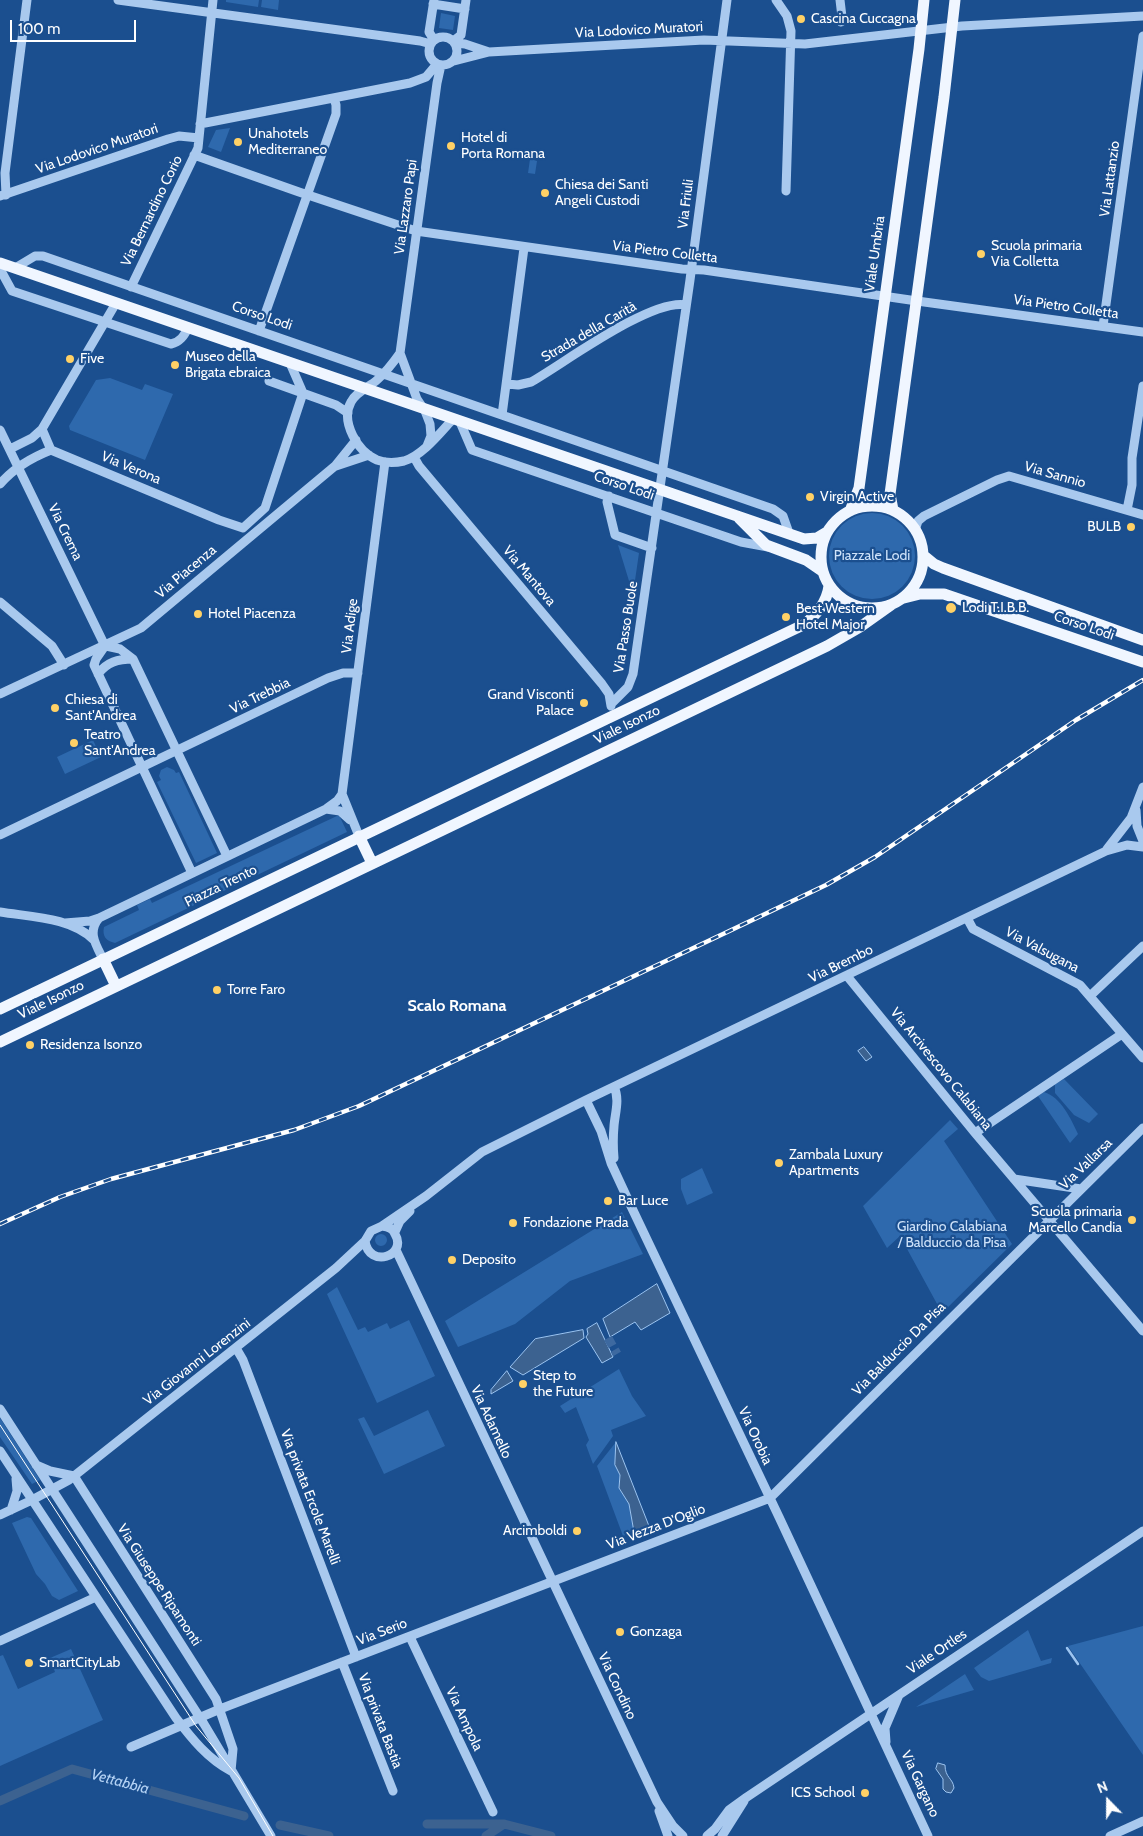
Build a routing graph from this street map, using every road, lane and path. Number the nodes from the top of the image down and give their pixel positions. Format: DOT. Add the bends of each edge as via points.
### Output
graph roads {
  1 [pos="27,0"];
  2 [pos="118,0"];
  3 [pos="213,0"];
  4 [pos="727,0"];
  5 [pos="776,0"];
  6 [pos="840,0"];
  7 [pos="924,0"];
  8 [pos="955,0"];
  9 [pos="434,2"];
  10 [pos="465,4"];
  11 [pos="211,13"];
  12 [pos="1143,16"];
  13 [pos="841,22"];
  14 [pos="951,27"];
  15 [pos="920,32"];
  16 [pos="1143,36"];
  17 [pos="721,41"];
  18 [pos="433,42"];
  19 [pos="454,42"];
  20 [pos="791,44"];
  21 [pos="489,52"];
  22 [pos="454,61"];
  23 [pos="439,65"];
  24 [pos="334,98"];
  25 [pos="200,124"];
  26 [pos="197,147"];
  27 [pos="786,192"];
  28 [pos="3,195"];
  29 [pos="307,195"];
  30 [pos="416,231"];
  31 [pos="524,248"];
  32 [pos="0,263"];
  33 [pos="15,268"];
  34 [pos="0,269"];
  35 [pos="691,269"];
  36 [pos="131,287"];
  37 [pos="884,296"];
  38 [pos="917,301"];
  39 [pos="116,302"];
  40 [pos="686,305"];
  41 [pos="105,323"];
  42 [pos="1103,326"];
  43 [pos="188,328"];
  44 [pos="259,331"];
  45 [pos="1143,332"];
  46 [pos="400,353"];
  47 [pos="290,363"];
  48 [pos="384,374"];
  49 [pos="269,381"];
  50 [pos="411,383"];
  51 [pos="507,384"];
  52 [pos="1143,386"];
  53 [pos="365,389"];
  54 [pos="303,394"];
  55 [pos="423,409"];
  56 [pos="348,414"];
  57 [pos="502,415"];
  58 [pos="457,420"];
  59 [pos="42,429"];
  60 [pos="0,430"];
  61 [pos="356,440"];
  62 [pos="427,446"];
  63 [pos="10,449"];
  64 [pos="51,450"];
  65 [pos="369,456"];
  66 [pos="414,457"];
  67 [pos="385,462"];
  68 [pos="335,466"];
  69 [pos="19,468"];
  70 [pos="663,471"];
  71 [pos="0,484"];
  72 [pos="660,489"];
  73 [pos="609,496"];
  74 [pos="268,498"];
  75 [pos="892,510"];
  76 [pos="1127,510"];
  77 [pos="850,511"];
  78 [pos="280,512"];
  79 [pos="657,513"];
  80 [pos="1143,515"];
  81 [pos="737,516"];
  82 [pos="915,530"];
  83 [pos="827,532"];
  84 [pos="789,533"];
  85 [pos="768,547"];
  86 [pos="652,548"];
  87 [pos="923,555"];
  88 [pos="822,571"];
  89 [pos="829,586"];
  90 [pos="0,602"];
  91 [pos="895,602"];
  92 [pos="1143,640"];
  93 [pos="106,646"];
  94 [pos="133,658"];
  95 [pos="1142,662"];
  96 [pos="64,665"];
  97 [pos="358,672"];
  98 [pos="98,674"];
  99 [pos="0,694"];
  100 [pos="612,703"];
  101 [pos="610,717"];
  102 [pos="176,751"];
  103 [pos="142,767"];
  104 [pos="1143,788"];
  105 [pos="342,794"];
  106 [pos="326,809"];
  107 [pos="1136,810"];
  108 [pos="352,823"];
  109 [pos="0,835"];
  110 [pos="359,836"];
  111 [pos="1143,841"];
  112 [pos="1143,847"];
  113 [pos="1106,851"];
  114 [pos="227,856"];
  115 [pos="372,863"];
  116 [pos="192,873"];
  117 [pos="0,912"];
  118 [pos="99,918"];
  119 [pos="967,918"];
  120 [pos="65,923"];
  121 [pos="94,940"];
  122 [pos="1143,946"];
  123 [pos="103,959"];
  124 [pos="847,976"];
  125 [pos="116,986"];
  126 [pos="1090,996"];
  127 [pos="0,1009"];
  128 [pos="1122,1034"];
  129 [pos="0,1042"];
  130 [pos="1143,1058"];
  131 [pos="614,1087"];
  132 [pos="586,1100"];
  133 [pos="597,1122"];
  134 [pos="614,1124"];
  135 [pos="1143,1128"];
  136 [pos="975,1133"];
  137 [pos="614,1171"];
  138 [pos="1014,1178"];
  139 [pos="1081,1189"];
  140 [pos="426,1196"];
  141 [pos="1049,1220"];
  142 [pos="382,1226"];
  143 [pos="395,1232"];
  144 [pos="365,1241"];
  145 [pos="396,1250"];
  146 [pos="369,1252"];
  147 [pos="387,1256"];
  148 [pos="336,1268"];
  149 [pos="406,1274"];
  150 [pos="1143,1332"];
  151 [pos="236,1348"];
  152 [pos="0,1409"];
  153 [pos="0,1451"];
  154 [pos="36,1464"];
  155 [pos="16,1476"];
  156 [pos="74,1476"];
  157 [pos="52,1490"];
  158 [pos="770,1498"];
  159 [pos="32,1500"];
  160 [pos="11,1510"];
  161 [pos="0,1515"];
  162 [pos="1143,1531"];
  163 [pos="552,1582"];
  164 [pos="96,1598"];
  165 [pos="410,1637"];
  166 [pos="0,1641"];
  167 [pos="356,1657"];
  168 [pos="342,1662"];
  169 [pos="899,1694"];
  170 [pos="220,1709"];
  171 [pos="871,1713"];
  172 [pos="200,1717"];
  173 [pos="181,1725"];
  174 [pos="886,1744"];
  175 [pos="130,1747"];
  176 [pos="231,1771"];
  177 [pos="393,1790"];
  178 [pos="747,1796"];
  179 [pos="657,1802"];
  180 [pos="493,1812"];
  181 [pos="1143,1821"];
  182 [pos="271,1836"];
  183 [pos="668,1836"];
  184 [pos="683,1836"];
  185 [pos="707,1836"];
  186 [pos="722,1836"];
  187 [pos="928,1836"];
  188 [pos="1110,1836"];
  1 -- 28 [label="street"];
  2 -- 11 [label="street"];
  3 -- 11 [label="street"];
  4 -- 17 [label="street, Via Friuli"];
  5 -- 20 [label="street" via="789,21"];
  6 -- 13 [label="street"];
  7 -- 15 [label="main road, Viale Umbria"];
  8 -- 14 [label="main road"];
  9 -- 10 [label="street"];
  9 -- 18 [label="street" via="429,32"];
  10 -- 19 [label="street" via="461,35"];
  11 -- 18 [label="street"];
  11 -- 25 [label="street"];
  12 -- 14 [label="street, Via Lodovico Muratori"];
  14 -- 15 [label="street, Via Lodovico Muratori"];
  14 -- 38 [label="main road"];
  15 -- 20 [label="street, Via Lodovico Muratori"];
  15 -- 37 [label="main road, Viale Umbria"];
  16 -- 42 [label="street, Via Lattanzio"];
  17 -- 20 [label="street, Via Lodovico Muratori"];
  17 -- 21 [label="street, Via Lodovico Muratori"];
  17 -- 35 [label="street, Via Friuli"];
  18 -- 19 [label="street" via="443,37"];
  18 -- 23 [label="street" via="429,53"];
  19 -- 21 [label="street, Via Lodovico Muratori"];
  19 -- 22 [label="street" via="458,52"];
  20 -- 27 [label="street"];
  21 -- 22 [label="street, Via Lodovico Muratori"];
  22 -- 23 [label="street"];
  23 -- 24 [label="street" via="415,82"];
  23 -- 30 [label="street, Via Lazzaro Papi"];
  24 -- 25 [label="street"];
  24 -- 29 [label="street" via="336,114"];
  25 -- 26 [label="street"];
  26 -- 28 [label="street, Via Lodovico Muratori" via="179,136"];
  26 -- 29 [label="street, Via Pietro Colletta"];
  26 -- 36 [label="street, Via Bernardino Corio"];
  29 -- 30 [label="street, Via Pietro Colletta"];
  29 -- 44 [label="street"];
  30 -- 31 [label="street, Via Pietro Colletta"];
  30 -- 46 [label="street, Via Lazzaro Papi"];
  31 -- 35 [label="street, Via Pietro Colletta"];
  31 -- 51 [label="street"];
  32 -- 33 [label="main road, Corso Lodi"];
  33 -- 36 [label="street, Corso Lodi" via="40,255"];
  33 -- 39 [label="main road, Corso Lodi"];
  34 -- 41 [label="street" via="12,291"];
  35 -- 37 [label="street, Via Pietro Colletta"];
  35 -- 40 [label="street, Via Friuli"];
  36 -- 44 [label="street, Corso Lodi"];
  37 -- 38 [label="street, Via Pietro Colletta"];
  37 -- 77 [label="main road, Viale Umbria" via="859,488"];
  38 -- 42 [label="street, Via Pietro Colletta"];
  38 -- 75 [label="main road" via="890,494"];
  39 -- 41 [label="street"];
  39 -- 43 [label="main road, Corso Lodi"];
  40 -- 51 [label="street, Strada della Carità" via="663,307 629,322 531,382"];
  40 -- 70 [label="street, Via Friuli"];
  41 -- 43 [label="street" via="171,344 184,337"];
  41 -- 59 [label="street"];
  42 -- 45 [label="street, Via Pietro Colletta"];
  43 -- 47 [label="main road, Corso Lodi"];
  44 -- 48 [label="street, Corso Lodi"];
  46 -- 48 [label="street, Via Lazzaro Papi"];
  46 -- 50 [label="street, Via Lazzaro Papi"];
  47 -- 53 [label="main road, Corso Lodi"];
  47 -- 54 [label="street"];
  48 -- 50 [label="street, Corso Lodi"];
  48 -- 53 [label="street, Via Lazzaro Papi"];
  49 -- 54 [label="street"];
  50 -- 55 [label="street, Via Lazzaro Papi"];
  50 -- 57 [label="street, Corso Lodi"];
  51 -- 57 [label="street"];
  52 -- 76 [label="street"];
  53 -- 55 [label="main road, Corso Lodi"];
  53 -- 56 [label="street" via="354,398"];
  54 -- 56 [label="street" via="336,405"];
  54 -- 74 [label="street"];
  55 -- 58 [label="main road, Corso Lodi"];
  55 -- 62 [label="street" via="431,433"];
  56 -- 61 [label="street"];
  57 -- 70 [label="street, Corso Lodi"];
  58 -- 62 [label="street"];
  58 -- 72 [label="main road, Corso Lodi"];
  58 -- 73 [label="street, Corso Lodi" via="472,450"];
  59 -- 63 [label="street"];
  59 -- 64 [label="street"];
  60 -- 63 [label="street, Via Crema"];
  61 -- 65 [label="street"];
  61 -- 68 [label="street, Via Piacenza"];
  62 -- 66 [label="street"];
  63 -- 69 [label="street, Via Crema"];
  64 -- 69 [label="street"];
  64 -- 74 [label="street, Via Verona" via="243,528 263,511"];
  65 -- 67 [label="street"];
  65 -- 68 [label="street, Via Piacenza"];
  66 -- 67 [label="street"];
  66 -- 100 [label="street, Via Mantova" via="602,684"];
  67 -- 97 [label="street, Via Adige"];
  68 -- 78 [label="street, Via Piacenza"];
  69 -- 71 [label="street"];
  69 -- 93 [label="street, Via Crema"];
  70 -- 72 [label="street, Via Passo Buole"];
  70 -- 84 [label="street, Corso Lodi" via="776,510"];
  72 -- 79 [label="street, Via Passo Buole"];
  72 -- 81 [label="main road, Corso Lodi"];
  73 -- 79 [label="street, Corso Lodi"];
  73 -- 86 [label="street" via="615,535"];
  74 -- 78 [label="street"];
  75 -- 77 [label="main road" via="879,506"];
  75 -- 82 [label="main road"];
  76 -- 80 [label="street, Via Sannio"];
  76 -- 82 [label="street, Via Sannio" via="1009,476 924,516"];
  77 -- 83 [label="main road"];
  78 -- 93 [label="street, Via Piacenza" via="141,628"];
  79 -- 85 [label="street, Corso Lodi" via="740,542"];
  79 -- 86 [label="street, Via Passo Buole"];
  81 -- 84 [label="main road, Corso Lodi"];
  81 -- 85 [label="main road, Corso Lodi"];
  82 -- 87 [label="main road"];
  83 -- 84 [label="main road, Corso Lodi" via="808,540"];
  83 -- 88 [label="main road" via="821,551"];
  85 -- 88 [label="main road, Corso Lodi" via="806,560"];
  86 -- 100 [label="street, Via Passo Buole" via="632,680"];
  87 -- 91 [label="main road" via="916,582"];
  87 -- 92 [label="main road, Corso Lodi" via="943,568"];
  88 -- 89 [label="main road"];
  89 -- 91 [label="main road" via="856,606 871,608"];
  89 -- 101 [label="main road, Viale Isonzo" via="825,601 803,626"];
  90 -- 96 [label="street" via="52,646"];
  91 -- 95 [label="main road, Corso Lodi" via="916,595 944,594"];
  91 -- 115 [label="main road, Viale Isonzo" via="827,646"];
  93 -- 94 [label="street" via="120,649"];
  93 -- 96 [label="street, Via Piacenza"];
  93 -- 98 [label="street" via="94,665"];
  94 -- 98 [label="street" via="112,662"];
  94 -- 102 [label="street"];
  96 -- 99 [label="street, Via Piacenza"];
  97 -- 102 [label="street, Via Trebbia" via="328,678"];
  97 -- 105 [label="street, Via Adige"];
  98 -- 103 [label="street"];
  100 -- 101 [label="street"];
  101 -- 110 [label="main road, Viale Isonzo"];
  102 -- 103 [label="street"];
  102 -- 114 [label="street"];
  103 -- 109 [label="street"];
  103 -- 116 [label="street"];
  104 -- 107 [label="street, Via Brembo"];
  105 -- 106 [label="street, Piazza Trento"];
  105 -- 108 [label="street"];
  106 -- 108 [label="street" via="340,811"];
  106 -- 114 [label="street, Piazza Trento"];
  107 -- 111 [label="street" via="1137,826"];
  107 -- 113 [label="street, Via Brembo"];
  108 -- 110 [label="street"];
  110 -- 115 [label="main road"];
  110 -- 123 [label="main road, Piazza Trento"];
  112 -- 113 [label="street, Via Brembo" via="1127,845"];
  113 -- 119 [label="street, Via Brembo"];
  114 -- 116 [label="street, Piazza Trento"];
  115 -- 125 [label="main road"];
  116 -- 118 [label="street, Piazza Trento"];
  117 -- 120 [label="street"];
  118 -- 120 [label="street, Piazza Trento"];
  118 -- 121 [label="street" via="92,930"];
  119 -- 124 [label="street, Via Brembo"];
  119 -- 126 [label="street, Via Valsugana" via="973,929 1075,983"];
  120 -- 121 [label="street"];
  121 -- 123 [label="street"];
  122 -- 126 [label="street"];
  123 -- 125 [label="main road"];
  123 -- 127 [label="main road, Viale Isonzo"];
  124 -- 131 [label="street, Via Brembo"];
  124 -- 136 [label="street, Via Arcivescovo Calabiana"];
  125 -- 129 [label="main road, Viale Isonzo"];
  126 -- 128 [label="street, Via Valsugana"];
  128 -- 130 [label="street, Via Valsugana"];
  128 -- 136 [label="street"];
  131 -- 132 [label="street, Via Brembo"];
  131 -- 134 [label="street" via="617,1101"];
  132 -- 133 [label="street, Via Orobia"];
  132 -- 140 [label="street, Via Giovanni Lorenzini" via="482,1152"];
  133 -- 134 [label="street" via="606,1127"];
  133 -- 137 [label="street, Via Orobia"];
  134 -- 137 [label="street"];
  135 -- 139 [label="street, Via Vallarsa"];
  136 -- 138 [label="street, Via Arcivescovo Calabiana"];
  137 -- 158 [label="street, Via Orobia"];
  138 -- 139 [label="street"];
  138 -- 141 [label="street, Via Arcivescovo Calabiana"];
  139 -- 141 [label="street, Via Vallarsa"];
  140 -- 142 [label="street, Via Giovanni Lorenzini"];
  140 -- 143 [label="street, Via Giovanni Lorenzini" via="403,1218"];
  141 -- 150 [label="street, Via Arcivescovo Calabiana"];
  141 -- 158 [label="street, Via Balduccio Da Pisa"];
  142 -- 143 [label="street"];
  142 -- 144 [label="street, Via Giovanni Lorenzini" via="371,1231"];
  143 -- 145 [label="street"];
  144 -- 146 [label="street"];
  144 -- 148 [label="street, Via Giovanni Lorenzini"];
  145 -- 147 [label="street"];
  145 -- 149 [label="street"];
  146 -- 147 [label="street"];
  146 -- 148 [label="street, Via Giovanni Lorenzini"];
  147 -- 149 [label="street"];
  148 -- 151 [label="street, Via Giovanni Lorenzini"];
  149 -- 163 [label="street, Via Adamello"];
  151 -- 156 [label="street, Via Giovanni Lorenzini"];
  151 -- 167 [label="street, Via privata Ercole Marelli"];
  152 -- 154 [label="street"];
  153 -- 155 [label="street"];
  154 -- 156 [label="street"];
  154 -- 157 [label="street"];
  155 -- 159 [label="street"];
  155 -- 160 [label="street" via="17,1491"];
  156 -- 157 [label="street, Via Giovanni Lorenzini"];
  156 -- 170 [label="street, Via Giuseppe Ripamonti"];
  157 -- 159 [label="street"];
  157 -- 172 [label="street"];
  158 -- 163 [label="street, Via Vezza D'Oglio"];
  158 -- 171 [label="street, Via Orobia"];
  159 -- 160 [label="street"];
  159 -- 164 [label="street"];
  160 -- 161 [label="street"];
  162 -- 169 [label="street, Viale Ortles"];
  163 -- 165 [label="street, Via Serio"];
  163 -- 179 [label="street, Via Condino"];
  164 -- 166 [label="street"];
  164 -- 173 [label="street"];
  165 -- 167 [label="street, Via Serio"];
  165 -- 180 [label="street, Via Ampola"];
  167 -- 168 [label="street, Via Serio"];
  168 -- 170 [label="street, Via Serio"];
  168 -- 177 [label="street, Via privata Bastia"];
  169 -- 171 [label="street, Viale Ortles"];
  169 -- 174 [label="street, Via Gargano" via="885,1728"];
  170 -- 172 [label="street"];
  170 -- 176 [label="street, Via Giuseppe Ripamonti" via="234,1749"];
  171 -- 174 [label="street, Via Gargano"];
  171 -- 178 [label="street, Viale Ortles"];
  172 -- 173 [label="street"];
  172 -- 176 [label="street"];
  173 -- 175 [label="street"];
  173 -- 176 [label="street" via="205,1753"];
  174 -- 187 [label="street, Via Gargano"];
  176 -- 182 [label="street"];
  178 -- 185 [label="street, Viale Ortles" via="729,1810"];
  178 -- 186 [label="street, Viale Ortles"];
  179 -- 183 [label="street, Via Condino"];
  179 -- 184 [label="street, Via Condino"];
  181 -- 188 [label="street"];
}
